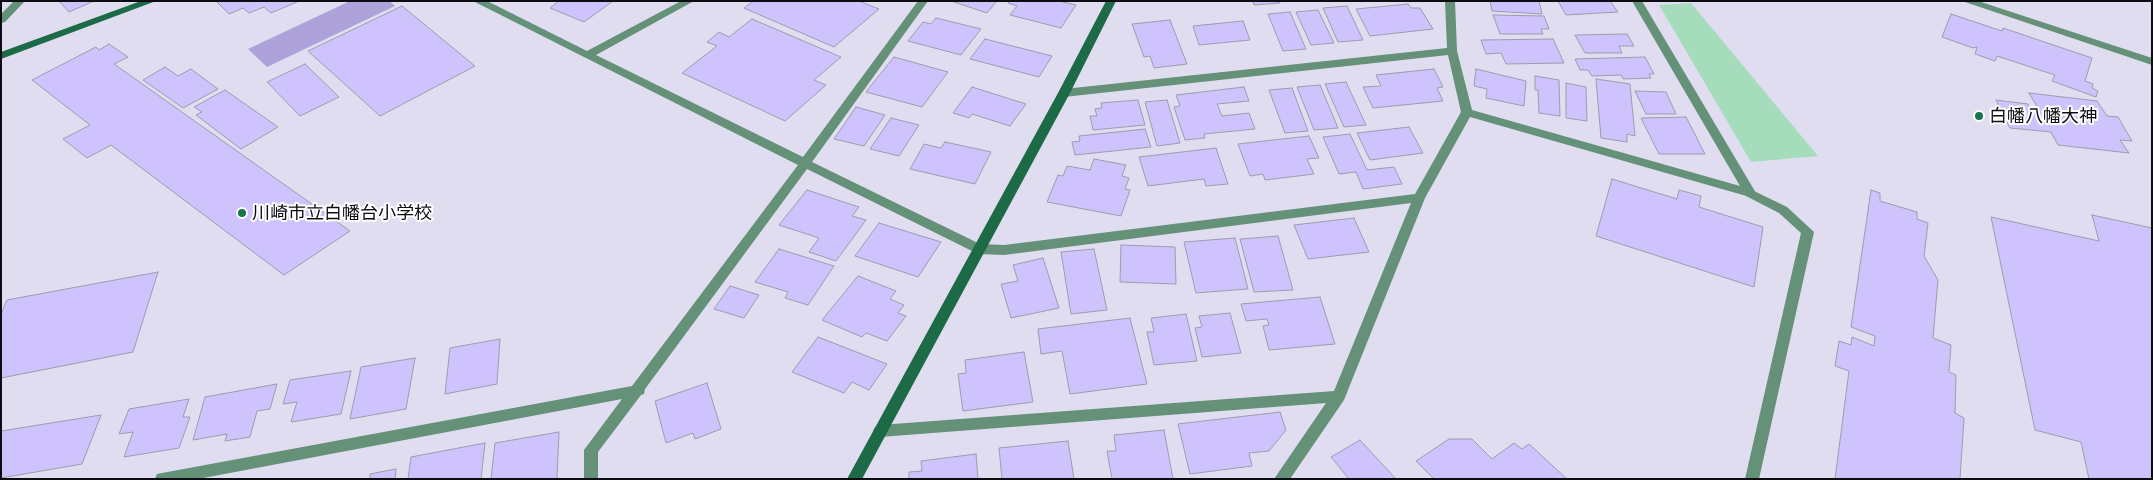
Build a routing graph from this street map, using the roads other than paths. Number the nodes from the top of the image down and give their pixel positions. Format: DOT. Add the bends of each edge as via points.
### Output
graph roads {
  1 [pos="20,1"];
  2 [pos="151,1"];
  3 [pos="478,1"];
  4 [pos="690,1"];
  5 [pos="922,1"];
  6 [pos="1111,1"];
  7 [pos="1450,1"];
  8 [pos="1636,1"];
  9 [pos="1967,1"];
  10 [pos="2,18"];
  11 [pos="1452,51"];
  12 [pos="589,54"];
  13 [pos="1,56"];
  14 [pos="2152,62"];
  15 [pos="1064,92"];
  16 [pos="1467,112"];
  17 [pos="804,163"];
  18 [pos="1750,193"];
  19 [pos="1419,198"];
  20 [pos="978,249"];
  21 [pos="639,390"];
  22 [pos="1339,396"];
  23 [pos="880,431"];
  24 [pos="162,479"];
  25 [pos="591,479"];
  26 [pos="854,479"];
  27 [pos="1281,479"];
  28 [pos="1752,479"];
  1 -- 10 [label="street"];
  2 -- 13 [label="street"];
  3 -- 12 [label="street"];
  4 -- 12 [label="street"];
  5 -- 17 [label="street"];
  6 -- 15 [label="street"];
  7 -- 11 [label="street"];
  8 -- 18 [label="street"];
  9 -- 14 [label="street"];
  11 -- 15 [label="street"];
  11 -- 16 [label="street"];
  12 -- 17 [label="street"];
  15 -- 20 [label="street"];
  16 -- 18 [label="street"];
  16 -- 19 [label="street"];
  17 -- 20 [label="street"];
  17 -- 21 [label="street"];
  18 -- 28 [label="street" via="1783,210 1808,232"];
  19 -- 20 [label="street" via="1004,250"];
  19 -- 22 [label="street"];
  20 -- 23 [label="street"];
  21 -- 24 [label="street"];
  21 -- 25 [label="street" via="591,450"];
  22 -- 23 [label="street"];
  22 -- 27 [label="street"];
  23 -- 26 [label="street"];
}
